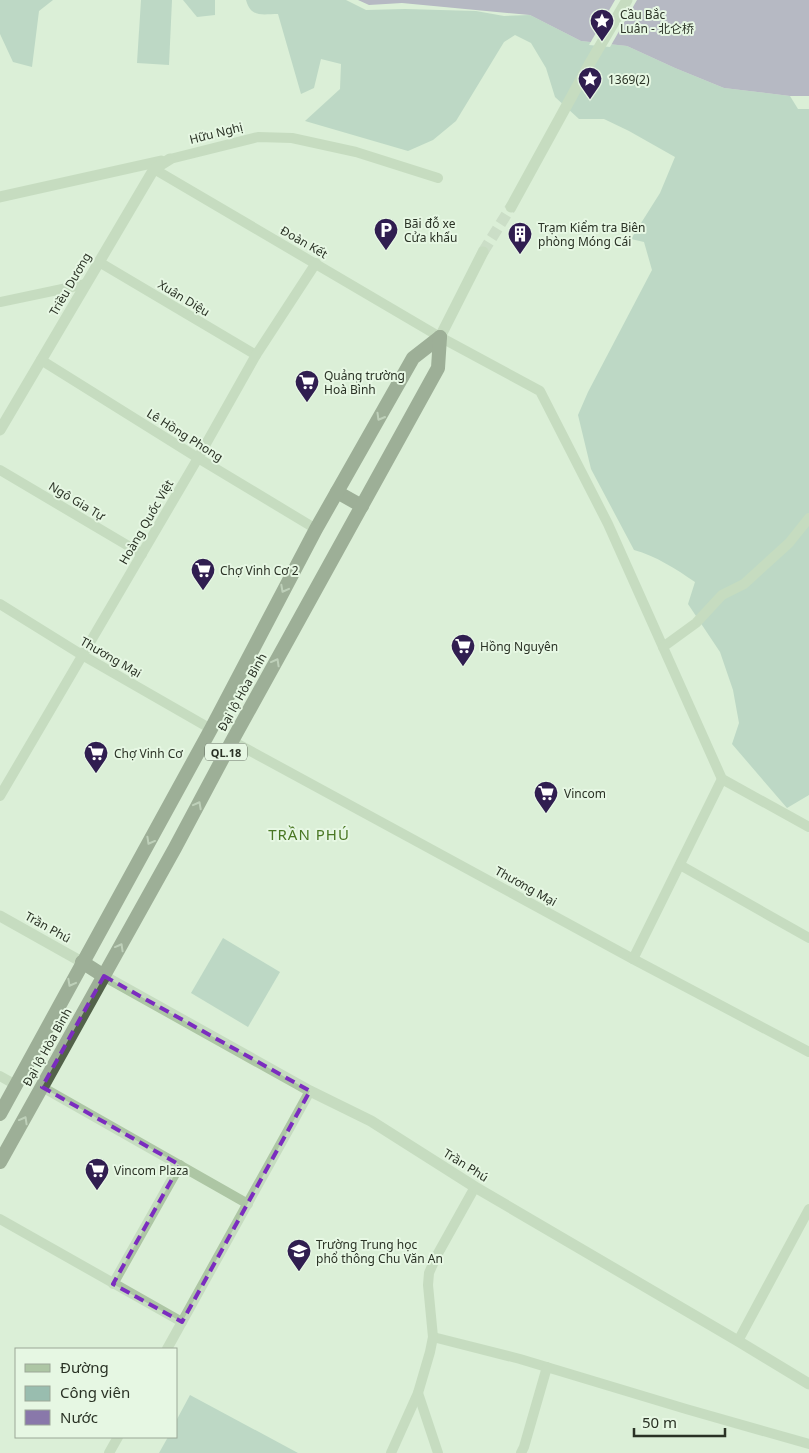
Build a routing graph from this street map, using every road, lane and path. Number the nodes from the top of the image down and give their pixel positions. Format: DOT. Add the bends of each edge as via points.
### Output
graph roads {
  1 [pos="627,0"];
  2 [pos="170,159"];
  3 [pos="154,169"];
  4 [pos="438,178"];
  5 [pos="0,197"];
  6 [pos="512,206"];
  7 [pos="483,252"];
  8 [pos="99,262"];
  9 [pos="316,263"];
  10 [pos="86,284"];
  11 [pos="0,302"];
  12 [pos="440,337"];
  13 [pos="256,355"];
  14 [pos="41,360"];
  15 [pos="0,430"];
  16 [pos="198,458"];
  17 [pos="0,470"];
  18 [pos="337,492"];
  19 [pos="362,506"];
  20 [pos="809,518"];
  21 [pos="316,529"];
  22 [pos="142,554"];
  23 [pos="0,604"];
  24 [pos="663,647"];
  25 [pos="82,656"];
  26 [pos="211,729"];
  27 [pos="232,741"];
  28 [pos="722,779"];
  29 [pos="0,796"];
  30 [pos="809,827"];
  31 [pos="680,865"];
  32 [pos="0,916"];
  33 [pos="809,938"];
  34 [pos="633,959"];
  35 [pos="82,962"];
  36 [pos="104,976"];
  37 [pos="809,1052"];
  38 [pos="0,1076"];
  39 [pos="16,1086"];
  40 [pos="42,1087"];
  41 [pos="310,1092"];
  42 [pos="0,1114"];
  43 [pos="0,1162"];
  44 [pos="180,1165"];
  45 [pos="475,1187"];
  46 [pos="248,1204"];
  47 [pos="809,1210"];
  48 [pos="0,1219"];
  49 [pos="113,1284"];
  50 [pos="182,1322"];
  51 [pos="433,1337"];
  52 [pos="738,1341"];
  53 [pos="168,1348"];
  54 [pos="547,1367"];
  55 [pos="809,1384"];
  56 [pos="418,1393"];
  57 [pos="117,1438"];
  58 [pos="809,1444"];
  59 [pos="109,1453"];
  60 [pos="391,1453"];
  61 [pos="438,1453"];
  62 [pos="521,1453"];
  1 -- 6 [label="street"];
  2 -- 3 [label="street, Triều Dương"];
  2 -- 4 [label="street, Hữu Nghị" via="258,138 292,138 356,152"];
  2 -- 5 [label="street, Hữu Nghị"];
  3 -- 8 [label="street, Triều Dương"];
  3 -- 9 [label="street, Đoàn Kết"];
  7 -- 12 [label="street, Đại lộ Hòa Bình / QL.18"];
  8 -- 10 [label="street, Triều Dương"];
  8 -- 13 [label="street, Xuân Diệu"];
  9 -- 12 [label="street, Đoàn Kết"];
  9 -- 13 [label="street, Hoàng Quốc Việt"];
  10 -- 11 [label="street"];
  10 -- 14 [label="street, Triều Dương"];
  12 -- 18 [label="highway, Đại lộ Hòa Bình / QL.18, one-way" via="413,358"];
  12 -- 19 [label="highway, Đại lộ Hòa Bình / QL.18" via="438,368"];
  12 -- 24 [label="street, Đoàn Kết" via="540,391 608,524"];
  13 -- 16 [label="street, Hoàng Quốc Việt"];
  14 -- 15 [label="street, Triều Dương"];
  14 -- 16 [label="street, Lê Hồng Phong"];
  16 -- 21 [label="street, Lê Hồng Phong"];
  16 -- 22 [label="street, Hoàng Quốc Việt"];
  17 -- 22 [label="street, Ngô Gia Tự"];
  18 -- 19 [label="highway"];
  18 -- 21 [label="highway, Đại lộ Hòa Bình / QL.18"];
  27 -- 19 [label="highway, Đại lộ Hòa Bình / QL.18, one-way"];
  20 -- 24 [label="street" via="789,543 744,584 722,595 696,623"];
  21 -- 26 [label="highway, Đại lộ Hòa Bình / QL.18, one-way"];
  22 -- 25 [label="street, Hoàng Quốc Việt"];
  23 -- 25 [label="street, Thương Mại"];
  24 -- 28 [label="street, Đoàn Kết"];
  25 -- 26 [label="street, Thương Mại"];
  25 -- 29 [label="street, Hoàng Quốc Việt"];
  26 -- 27 [label="highway"];
  26 -- 35 [label="highway, Đại lộ Hòa Bình / QL.18, one-way"];
  27 -- 34 [label="street, Thương Mại"];
  36 -- 27 [label="highway, Đại lộ Hòa Bình / QL.18, one-way"];
  28 -- 30 [label="street"];
  28 -- 31 [label="street"];
  31 -- 33 [label="street"];
  31 -- 34 [label="street"];
  32 -- 35 [label="street, Trần Phú"];
  34 -- 37 [label="street, Thương Mại"];
  35 -- 36 [label="highway"];
  35 -- 39 [label="highway, Đại lộ Hòa Bình / QL.18, one-way"];
  36 -- 40 [label="highway, Đại lộ Hòa Bình / QL.18"];
  36 -- 41 [label="street, Trần Phú"];
  38 -- 39 [label="street"];
  39 -- 42 [label="highway, Đại lộ Hòa Bình / QL.18"];
  43 -- 40 [label="highway, Đại lộ Hòa Bình / QL.18, one-way"];
  40 -- 44 [label="street"];
  41 -- 45 [label="street, Trần Phú" via="371,1121"];
  41 -- 46 [label="street"];
  44 -- 46 [label="street"];
  44 -- 49 [label="street"];
  45 -- 51 [label="street" via="429,1273"];
  45 -- 52 [label="street, Trần Phú"];
  46 -- 50 [label="street"];
  47 -- 52 [label="street"];
  48 -- 49 [label="street"];
  49 -- 50 [label="street"];
  50 -- 53 [label="street"];
  51 -- 54 [label="street"];
  51 -- 56 [label="street"];
  52 -- 55 [label="street, Trần Phú"];
  54 -- 58 [label="street"];
  54 -- 62 [label="street"];
  56 -- 60 [label="street"];
  56 -- 61 [label="street"];
  57 -- 59 [label="street"];
}
